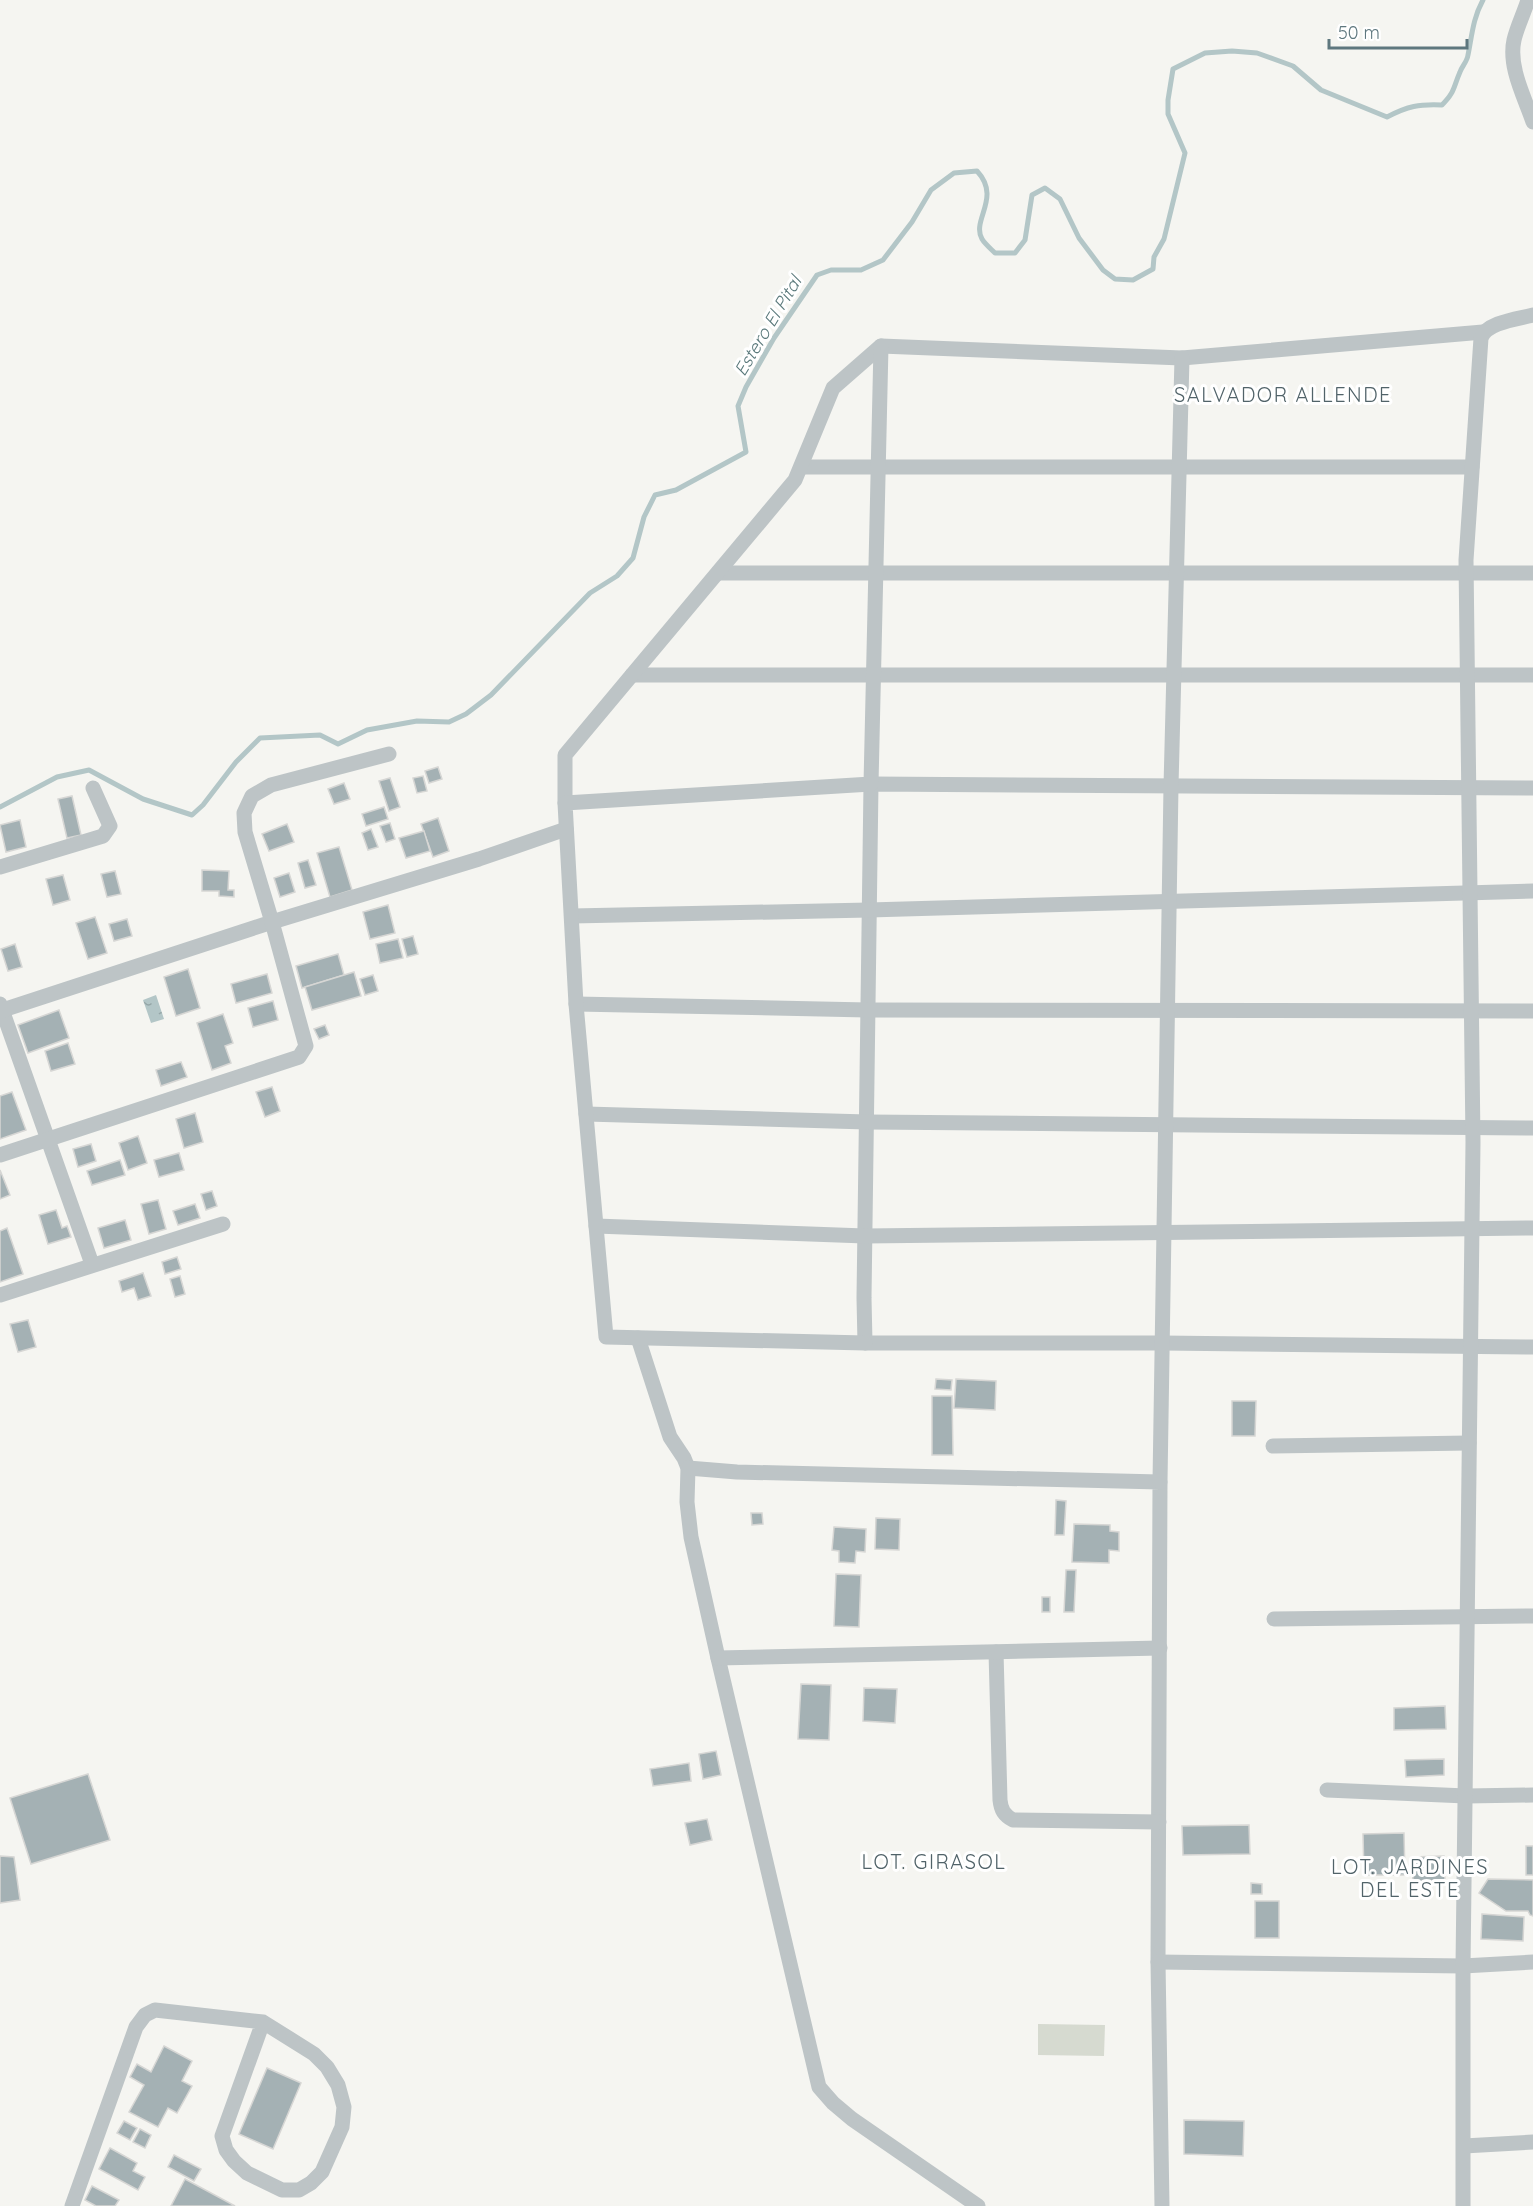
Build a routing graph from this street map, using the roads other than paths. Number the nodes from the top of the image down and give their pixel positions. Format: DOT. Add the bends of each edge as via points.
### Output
graph roads {
  1 [pos="1528,0"];
  2 [pos="1533,122"];
  3 [pos="1533,315"];
  4 [pos="1483,332"];
  5 [pos="881,346"];
  6 [pos="1182,358"];
  7 [pos="801,467"];
  8 [pos="878,467"];
  9 [pos="1179,467"];
  10 [pos="1472,467"];
  11 [pos="718,573"];
  12 [pos="876,573"];
  13 [pos="1176,573"];
  14 [pos="1466,573"];
  15 [pos="1533,573"];
  16 [pos="632,675"];
  17 [pos="874,675"];
  18 [pos="1174,675"];
  19 [pos="1468,675"];
  20 [pos="1533,675"];
  21 [pos="389,754"];
  22 [pos="871,784"];
  23 [pos="1171,786"];
  24 [pos="93,788"];
  25 [pos="1470,788"];
  26 [pos="1533,788"];
  27 [pos="565,803"];
  28 [pos="566,829"];
  29 [pos="0,867"];
  30 [pos="1533,891"];
  31 [pos="1471,892"];
  32 [pos="1169,902"];
  33 [pos="869,910"];
  34 [pos="572,916"];
  35 [pos="272,922"];
  36 [pos="576,1004"];
  37 [pos="1,1009"];
  38 [pos="868,1010"];
  39 [pos="1167,1010"];
  40 [pos="1472,1011"];
  41 [pos="1533,1011"];
  42 [pos="586,1114"];
  43 [pos="867,1122"];
  44 [pos="1166,1125"];
  45 [pos="1473,1128"];
  46 [pos="1533,1128"];
  47 [pos="48,1139"];
  48 [pos="0,1155"];
  49 [pos="223,1224"];
  50 [pos="596,1226"];
  51 [pos="1472,1227"];
  52 [pos="1533,1228"];
  53 [pos="1164,1233"];
  54 [pos="865,1236"];
  55 [pos="92,1264"];
  56 [pos="0,1295"];
  57 [pos="638,1338"];
  58 [pos="865,1343"];
  59 [pos="1162,1343"];
  60 [pos="1471,1346"];
  61 [pos="1533,1347"];
  62 [pos="1469,1443"];
  63 [pos="1272,1446"];
  64 [pos="688,1468"];
  65 [pos="1160,1482"];
  66 [pos="1533,1616"];
  67 [pos="1467,1618"];
  68 [pos="1274,1619"];
  69 [pos="1160,1648"];
  70 [pos="996,1652"];
  71 [pos="717,1658"];
  72 [pos="1327,1791"];
  73 [pos="1533,1795"];
  74 [pos="1466,1796"];
  75 [pos="1159,1822"];
  76 [pos="1158,1962"];
  77 [pos="1533,1962"];
  78 [pos="1463,1966"];
  79 [pos="263,2022"];
  80 [pos="1533,2142"];
  81 [pos="1464,2146"];
  82 [pos="72,2206"];
  83 [pos="978,2206"];
  84 [pos="1162,2206"];
  85 [pos="1463,2206"];
  1 -- 2 [label="street" via="1513,54"];
  3 -- 4 [label="street"];
  4 -- 6 [label="street"];
  4 -- 10 [label="street"];
  5 -- 6 [label="street"];
  5 -- 7 [label="street" via="833,388"];
  5 -- 8 [label="street"];
  6 -- 9 [label="street"];
  7 -- 8 [label="street"];
  7 -- 11 [label="street" via="795,480"];
  8 -- 9 [label="street"];
  8 -- 12 [label="street"];
  9 -- 10 [label="street"];
  9 -- 13 [label="street"];
  10 -- 14 [label="street"];
  11 -- 12 [label="street"];
  11 -- 16 [label="street"];
  12 -- 13 [label="street"];
  12 -- 17 [label="street"];
  13 -- 14 [label="street"];
  13 -- 18 [label="street"];
  14 -- 15 [label="street"];
  14 -- 19 [label="street"];
  16 -- 17 [label="street"];
  16 -- 27 [label="street" via="565,755"];
  17 -- 18 [label="street"];
  17 -- 22 [label="street"];
  18 -- 19 [label="street"];
  18 -- 23 [label="street"];
  19 -- 20 [label="street"];
  19 -- 25 [label="street"];
  21 -- 35 [label="street" via="272,786 252,796 244,813 245,832"];
  22 -- 23 [label="street"];
  22 -- 27 [label="street"];
  22 -- 33 [label="street"];
  23 -- 25 [label="street"];
  23 -- 32 [label="street"];
  24 -- 29 [label="street" via="110,826 103,836"];
  25 -- 26 [label="street"];
  25 -- 31 [label="street"];
  27 -- 28 [label="street"];
  28 -- 34 [label="street"];
  28 -- 35 [label="street"];
  30 -- 31 [label="street"];
  31 -- 32 [label="street"];
  31 -- 40 [label="street"];
  32 -- 33 [label="street"];
  32 -- 39 [label="street"];
  33 -- 34 [label="street"];
  33 -- 38 [label="street"];
  34 -- 36 [label="street"];
  35 -- 37 [label="street"];
  35 -- 47 [label="street" via="306,1047 299,1057"];
  36 -- 38 [label="street"];
  36 -- 42 [label="street"];
  37 -- 47 [label="street"];
  38 -- 39 [label="street"];
  38 -- 43 [label="street"];
  39 -- 40 [label="street"];
  39 -- 44 [label="street"];
  40 -- 41 [label="street"];
  40 -- 45 [label="street"];
  42 -- 43 [label="street"];
  42 -- 50 [label="street"];
  43 -- 44 [label="street"];
  43 -- 54 [label="street"];
  44 -- 45 [label="street"];
  44 -- 53 [label="street"];
  45 -- 46 [label="street"];
  45 -- 51 [label="street"];
  47 -- 48 [label="street"];
  47 -- 55 [label="street"];
  49 -- 55 [label="street"];
  50 -- 54 [label="street"];
  50 -- 57 [label="street" via="606,1337"];
  51 -- 52 [label="street"];
  51 -- 53 [label="street"];
  51 -- 60 [label="street"];
  53 -- 54 [label="street"];
  53 -- 59 [label="street"];
  54 -- 58 [label="street"];
  55 -- 56 [label="street"];
  57 -- 58 [label="street"];
  57 -- 64 [label="street" via="670,1437"];
  58 -- 59 [label="street"];
  59 -- 60 [label="street"];
  59 -- 65 [label="street"];
  60 -- 61 [label="street"];
  60 -- 62 [label="street"];
  62 -- 63 [label="street"];
  62 -- 67 [label="street"];
  64 -- 65 [label="street"];
  64 -- 71 [label="street" via="692,1538"];
  65 -- 69 [label="street"];
  66 -- 67 [label="street"];
  67 -- 68 [label="street"];
  67 -- 74 [label="street"];
  69 -- 70 [label="street"];
  69 -- 75 [label="street"];
  70 -- 71 [label="street"];
  70 -- 75 [label="street" via="1000,1800 1006,1816 1013,1820"];
  71 -- 83 [label="street" via="819,2087 852,2119"];
  72 -- 74 [label="street"];
  73 -- 74 [label="street"];
  74 -- 78 [label="street"];
  75 -- 76 [label="street"];
  76 -- 78 [label="street"];
  76 -- 84 [label="street"];
  77 -- 78 [label="street"];
  78 -- 81 [label="street"];
  79 -- 79 [label="street" via="314,2054 327,2067 338,2085 344,2107 342,2127 322,2172 299,2190 282,2190 248,2173 226,2150 222,2136"];
  79 -- 82 [label="street" via="164,2009 145,2015 136,2027"];
  80 -- 81 [label="street"];
  81 -- 85 [label="street"];
}
